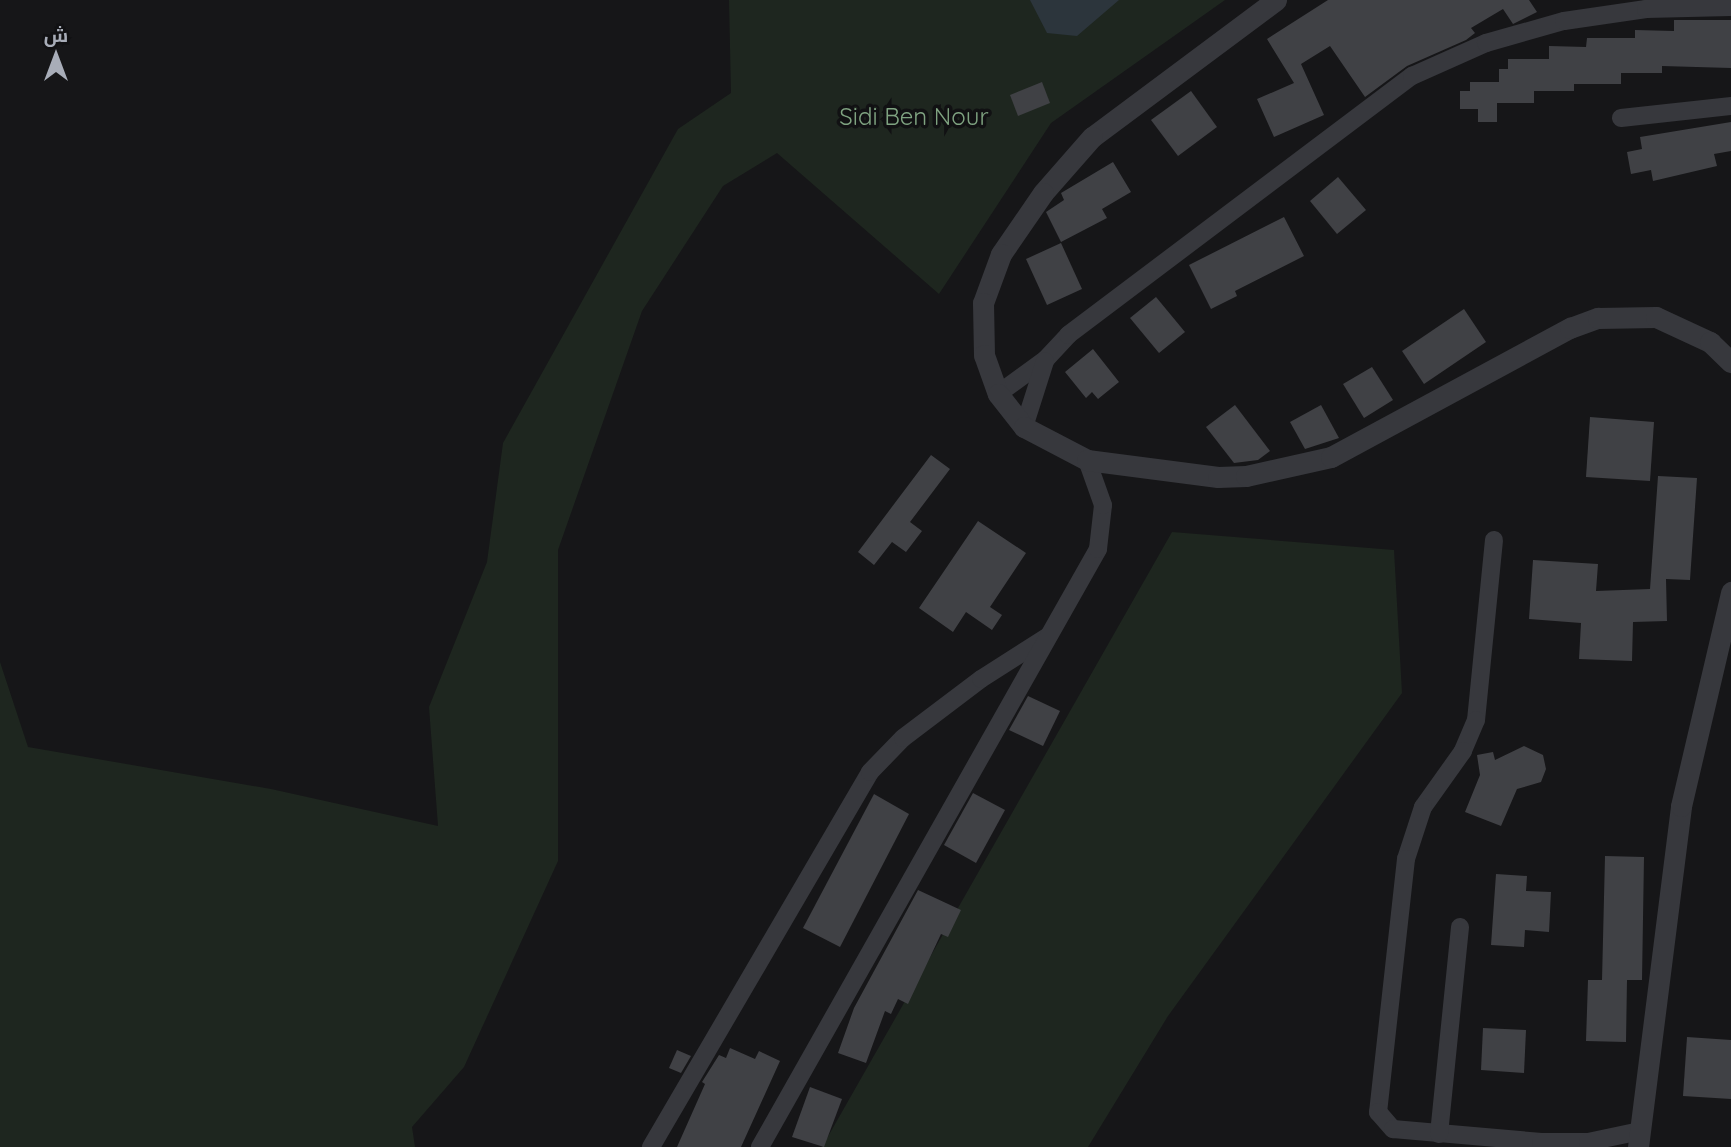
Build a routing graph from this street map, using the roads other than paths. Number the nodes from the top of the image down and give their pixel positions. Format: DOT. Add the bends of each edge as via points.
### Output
graph roads {
  1 [pos="1276,0"];
  2 [pos="1731,7"];
  3 [pos="1731,106"];
  4 [pos="1621,118"];
  5 [pos="1046,359"];
  6 [pos="1731,362"];
  7 [pos="998,394"];
  8 [pos="1024,427"];
  9 [pos="1087,460"];
  10 [pos="1494,540"];
  11 [pos="1731,592"];
  12 [pos="1050,635"];
  13 [pos="1460,927"];
  14 [pos="1439,1134"];
  15 [pos="1639,1139"];
  16 [pos="651,1147"];
  17 [pos="760,1147"];
  1 -- 7 [label="street" via="1092,137 1021,223 990,278 983,303 984,355"];
  2 -- 5 [label="street" via="1646,9 1564,21 1486,43 1412,76 1068,335"];
  3 -- 4 [label="street"];
  5 -- 7 [label="street"];
  5 -- 8 [label="street"];
  6 -- 9 [label="street" via="1710,342 1666,320 1627,315 1598,318 1570,328 1331,457 1303,466 1218,477"];
  7 -- 8 [label="street"];
  8 -- 9 [label="street"];
  9 -- 12 [label="street" via="1103,505 1101,538"];
  10 -- 14 [label="street" via="1476,720 1463,751 1423,807 1406,859 1378,1105 1388,1126"];
  11 -- 15 [label="street" via="1681,806"];
  12 -- 16 [label="street" via="981,679 903,738 870,772"];
  12 -- 17 [label="street"];
  13 -- 14 [label="street"];
  14 -- 15 [label="street" via="1565,1143"];
}
